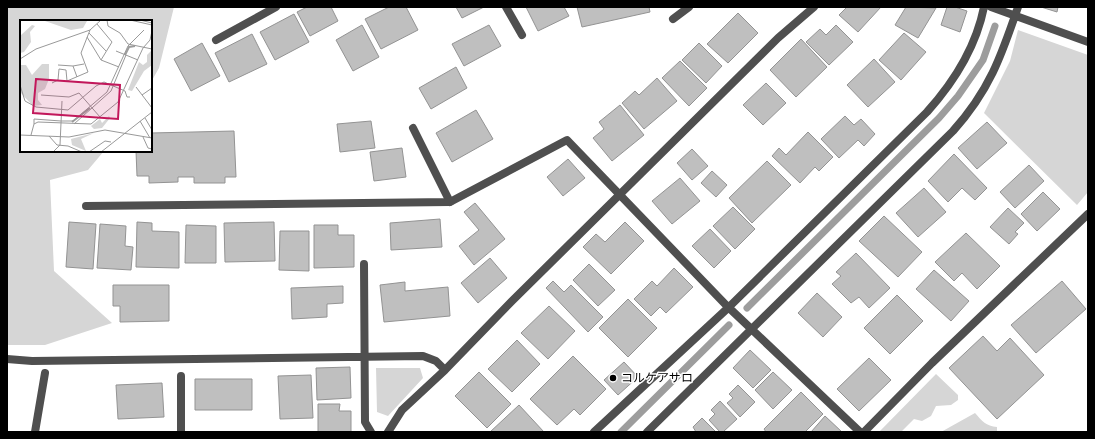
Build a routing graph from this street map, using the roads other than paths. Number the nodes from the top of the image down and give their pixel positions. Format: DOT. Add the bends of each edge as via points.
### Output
graph roads {
  1 [pos="276,7"];
  2 [pos="506,7"];
  3 [pos="689,7"];
  4 [pos="814,7"];
  5 [pos="984,7"];
  6 [pos="991,7"];
  7 [pos="1018,7"];
  8 [pos="1015,16"];
  9 [pos="673,19"];
  10 [pos="522,35"];
  11 [pos="216,40"];
  12 [pos="1088,42"];
  13 [pos="413,128"];
  14 [pos="619,195"];
  15 [pos="450,202"];
  16 [pos="86,206"];
  17 [pos="1088,214"];
  18 [pos="364,264"];
  19 [pos="729,307"];
  20 [pos="751,328"];
  21 [pos="365,358"];
  22 [pos="7,359"];
  23 [pos="445,370"];
  24 [pos="45,374"];
  25 [pos="181,376"];
  26 [pos="36,432"];
  27 [pos="181,432"];
  28 [pos="371,432"];
  29 [pos="388,432"];
  30 [pos="594,432"];
  31 [pos="647,432"];
  32 [pos="860,432"];
  33 [pos="864,432"];
  1 -- 11 [label="street"];
  2 -- 10 [label="street"];
  3 -- 9 [label="street"];
  4 -- 14 [label="street" via="783,33"];
  5 -- 19 [label="street" via="976,38 969,53 934,104"];
  6 -- 8 [label="street"];
  7 -- 8 [label="street"];
  8 -- 12 [label="street"];
  8 -- 20 [label="street" via="989,82 971,111"];
  13 -- 15 [label="street"];
  14 -- 15 [label="street" via="567,140"];
  14 -- 19 [label="street"];
  14 -- 23 [label="street"];
  15 -- 16 [label="street"];
  17 -- 33 [label="street" via="932,363"];
  18 -- 21 [label="street"];
  19 -- 20 [label="street"];
  19 -- 30 [label="street"];
  20 -- 31 [label="street"];
  20 -- 32 [label="street"];
  21 -- 22 [label="street" via="32,362"];
  21 -- 23 [label="street" via="423,356 436,361"];
  21 -- 28 [label="street" via="365,422"];
  23 -- 29 [label="street" via="402,410"];
  24 -- 26 [label="street"];
  25 -- 27 [label="street"];
}
